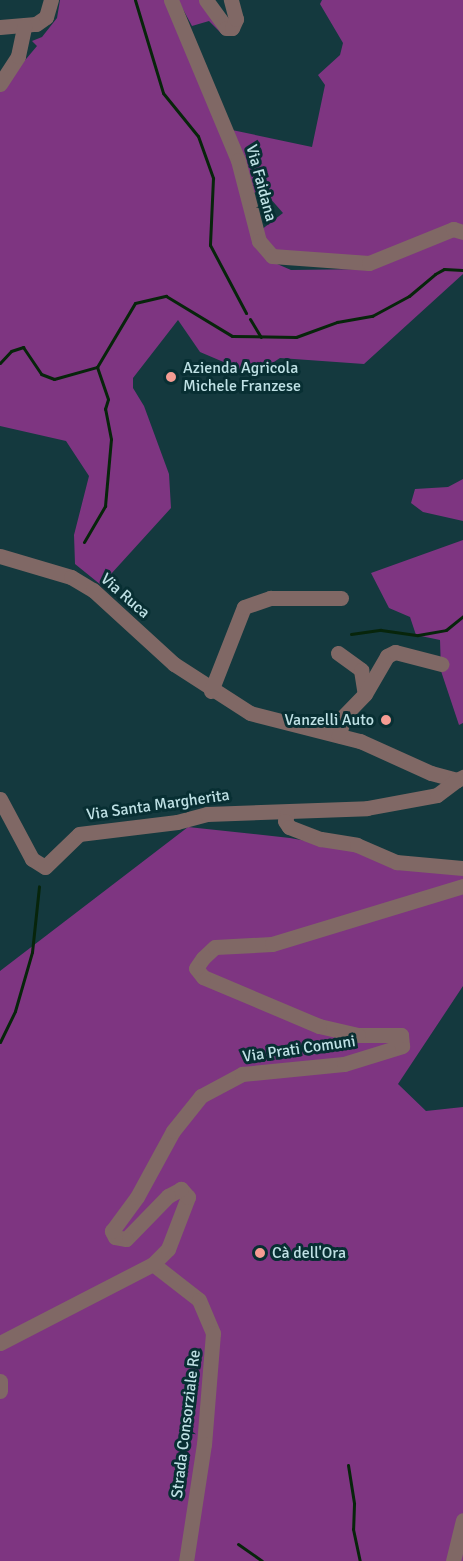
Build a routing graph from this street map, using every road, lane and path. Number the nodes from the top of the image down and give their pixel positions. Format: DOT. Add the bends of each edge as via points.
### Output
graph roads {
  1 [pos="51,0"];
  2 [pos="171,0"];
  3 [pos="206,0"];
  4 [pos="231,0"];
  5 [pos="0,27"];
  6 [pos="24,27"];
  7 [pos="0,84"];
  8 [pos="463,232"];
  9 [pos="0,556"];
  10 [pos="341,598"];
  11 [pos="338,653"];
  12 [pos="441,664"];
  13 [pos="211,691"];
  14 [pos="365,694"];
  15 [pos="339,735"];
  16 [pos="460,778"];
  17 [pos="0,799"];
  18 [pos="287,814"];
  19 [pos="463,868"];
  20 [pos="463,886"];
  21 [pos="153,1264"];
  22 [pos="0,1343"];
  23 [pos="0,1381"];
  24 [pos="0,1391"];
  25 [pos="463,1520"];
  26 [pos="186,1561"];
  27 [pos="453,1561"];
  1 -- 6 [label="street" via="46,17"];
  2 -- 8 [label="street, Via Faidana" via="238,160 259,242 272,256 369,263 453,229"];
  3 -- 4 [label="street" via="226,28 232,28 237,19"];
  5 -- 6 [label="street"];
  6 -- 7 [label="street" via="18,56"];
  9 -- 13 [label="street, Via Ruca" via="70,577 93,590 174,664"];
  10 -- 13 [label="street" via="270,598 244,607"];
  11 -- 14 [label="street" via="361,670"];
  12 -- 14 [label="street" via="395,652 387,656"];
  13 -- 15 [label="street, Via Ruca" via="250,713"];
  14 -- 15 [label="street" via="344,716"];
  15 -- 16 [label="street, Via Ruca"];
  16 -- 18 [label="street, Via Ruca" via="437,795 404,802"];
  17 -- 18 [label="street, Via Santa Margherita" via="32,859 45,867 79,834 177,822 207,814"];
  18 -- 19 [label="street" via="285,821 289,827 321,839 357,844 396,862"];
  20 -- 21 [label="street, Via Prati Comuni" via="272,944 215,947 203,958 196,968 203,977 306,1022 358,1035 401,1035 404,1040 397,1049 344,1064 242,1074 201,1096 173,1131 112,1231 115,1237 126,1239 168,1196 181,1189 185,1192 188,1197 168,1249"];
  21 -- 22 [label="street, Via Prati Comuni"];
  21 -- 26 [label="street, Strada Consorziale Re" via="199,1300 210,1322 214,1348"];
  23 -- 24 [label="street"];
  25 -- 27 [label="street"];
}
